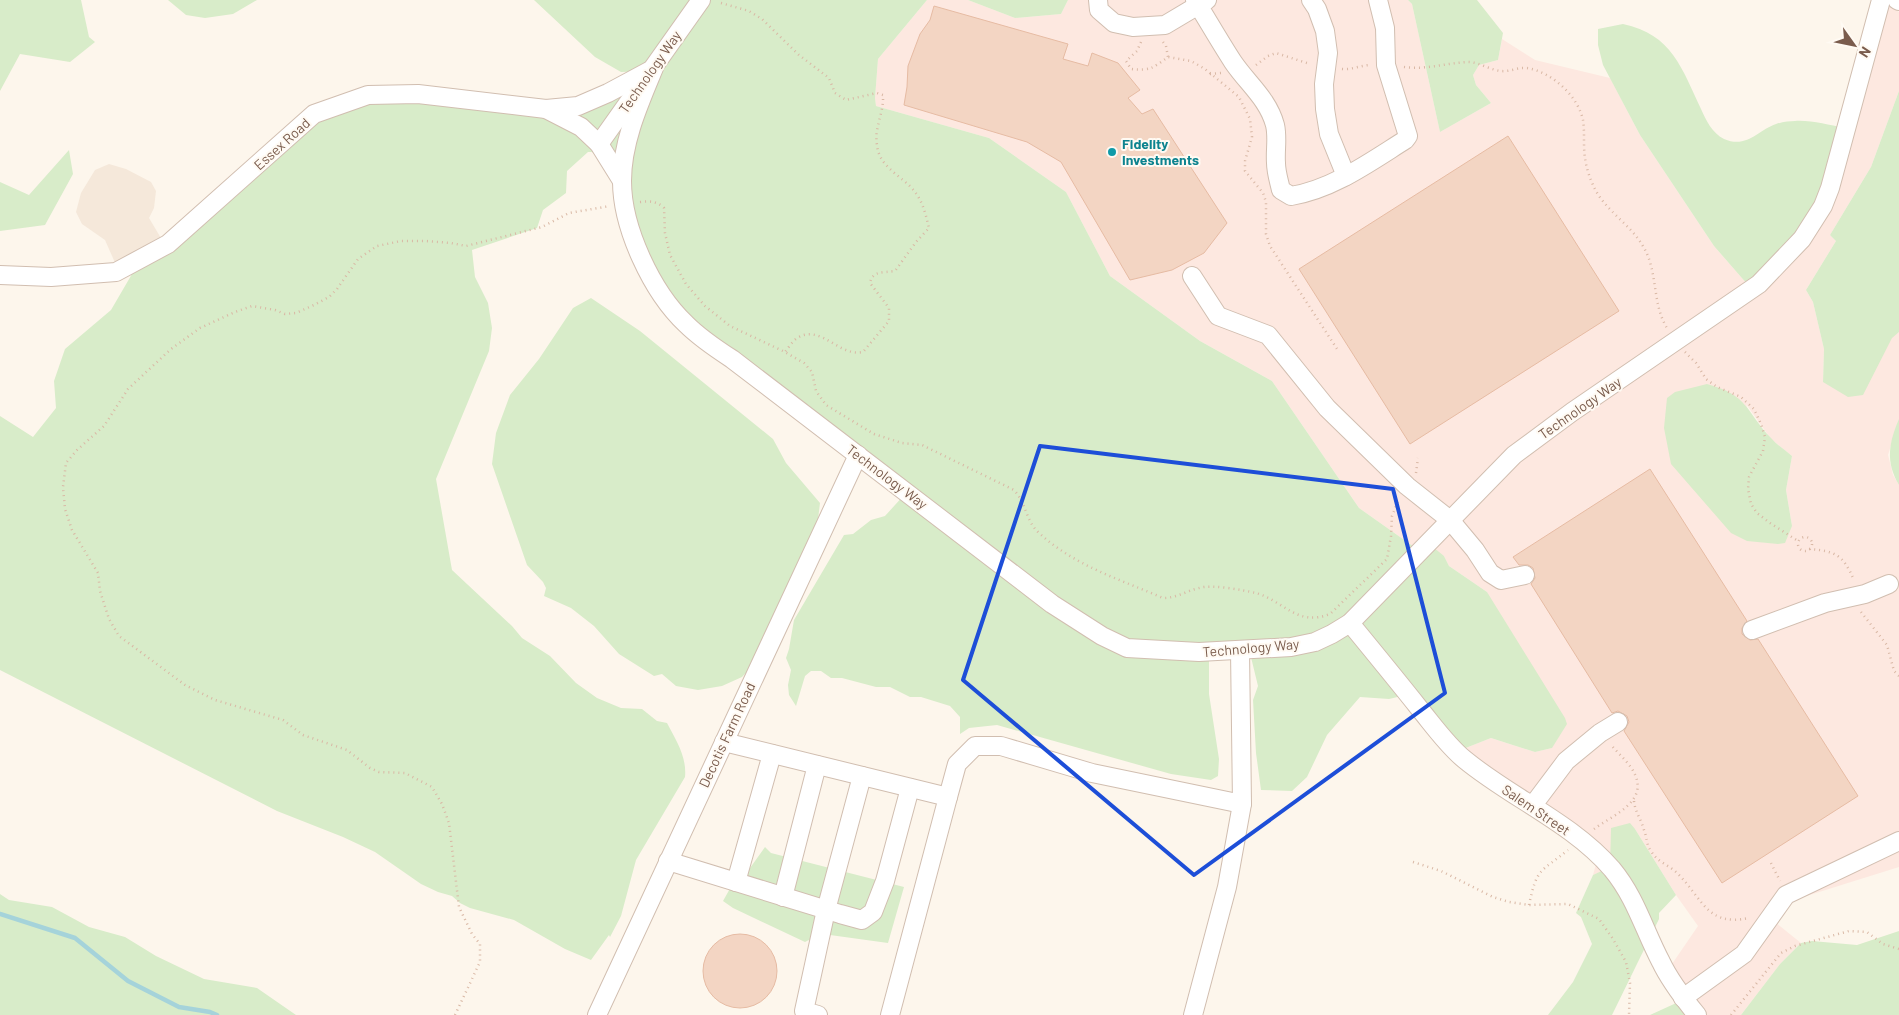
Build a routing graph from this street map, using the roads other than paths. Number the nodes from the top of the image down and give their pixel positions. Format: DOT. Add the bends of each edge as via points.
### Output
graph roads {
  1 [pos="701,0"];
  2 [pos="1098,0"];
  3 [pos="1311,0"];
  4 [pos="1378,0"];
  5 [pos="1881,0"];
  6 [pos="1200,1"];
  7 [pos="654,68"];
  8 [pos="546,110"];
  9 [pos="599,144"];
  10 [pos="1346,176"];
  11 [pos="622,181"];
  12 [pos="0,275"];
  13 [pos="1192,276"];
  14 [pos="858,455"];
  15 [pos="1450,520"];
  16 [pos="1525,575"];
  17 [pos="1888,584"];
  18 [pos="1350,622"];
  19 [pos="1752,630"];
  20 [pos="1240,650"];
  21 [pos="1618,722"];
  22 [pos="724,742"];
  23 [pos="772,754"];
  24 [pos="817,765"];
  25 [pos="862,776"];
  26 [pos="910,788"];
  27 [pos="948,797"];
  28 [pos="1242,804"];
  29 [pos="1533,805"];
  30 [pos="1899,841"];
  31 [pos="668,861"];
  32 [pos="736,882"];
  33 [pos="784,897"];
  34 [pos="826,910"];
  35 [pos="1683,998"];
  36 [pos="597,1015"];
  37 [pos="818,1015"];
  38 [pos="890,1015"];
  39 [pos="1194,1015"];
  40 [pos="1697,1015"];
  1 -- 7 [label="street, Technology Way"];
  2 -- 6 [label="street" via="1099,10 1114,23 1133,26 1165,25"];
  3 -- 10 [label="street" via="1317,9 1328,53 1324,84 1329,134"];
  4 -- 10 [label="street" via="1385,28 1386,65 1408,136"];
  5 -- 15 [label="street, Technology Way" via="1830,188 1823,206 1802,239 1759,284 1514,455"];
  6 -- 10 [label="street" via="1239,69 1260,94 1272,117 1278,144 1276,162 1281,190 1291,196 1300,195"];
  7 -- 8 [label="street" via="578,106"];
  7 -- 9 [label="street, Technology Way"];
  7 -- 11 [label="street, Technology Way" via="630,130"];
  8 -- 9 [label="street, Essex Road" via="581,127"];
  8 -- 12 [label="street, Essex Road" via="418,94 368,95 314,114 168,244 116,272 52,277"];
  9 -- 11 [label="street, Essex Road"];
  11 -- 14 [label="street, Technology Way" via="630,230 651,277 684,323"];
  13 -- 15 [label="street" via="1218,316 1268,335 1326,408 1407,486"];
  14 -- 20 [label="street, Technology Way" via="1052,604 1102,636 1127,648 1199,652"];
  14 -- 22 [label="street, Decotis Farm Road"];
  15 -- 16 [label="street" via="1490,573 1501,580"];
  15 -- 18 [label="street, Technology Way"];
  17 -- 19 [label="street"];
  18 -- 20 [label="street, Technology Way" via="1315,642"];
  18 -- 29 [label="street, Salem Street" via="1462,757 1488,778"];
  20 -- 28 [label="street"];
  21 -- 29 [label="street" via="1566,761"];
  22 -- 23 [label="street"];
  22 -- 31 [label="street, Decotis Farm Road"];
  23 -- 24 [label="street"];
  23 -- 32 [label="street"];
  24 -- 25 [label="street"];
  24 -- 33 [label="street"];
  25 -- 26 [label="street"];
  25 -- 34 [label="street"];
  26 -- 27 [label="street"];
  26 -- 34 [label="street" via="885,881 873,912 862,920"];
  27 -- 28 [label="street" via="958,764 975,746 1001,746 1092,773"];
  27 -- 38 [label="street"];
  28 -- 39 [label="street" via="1226,887"];
  29 -- 35 [label="street, Salem Street" via="1581,840 1611,868 1630,893 1661,962"];
  30 -- 35 [label="street" via="1786,895 1744,954"];
  31 -- 32 [label="street"];
  31 -- 36 [label="street, Decotis Farm Road"];
  32 -- 33 [label="street"];
  33 -- 34 [label="street"];
  34 -- 37 [label="street" via="804,1011"];
  35 -- 40 [label="street, Salem Street"];
}
